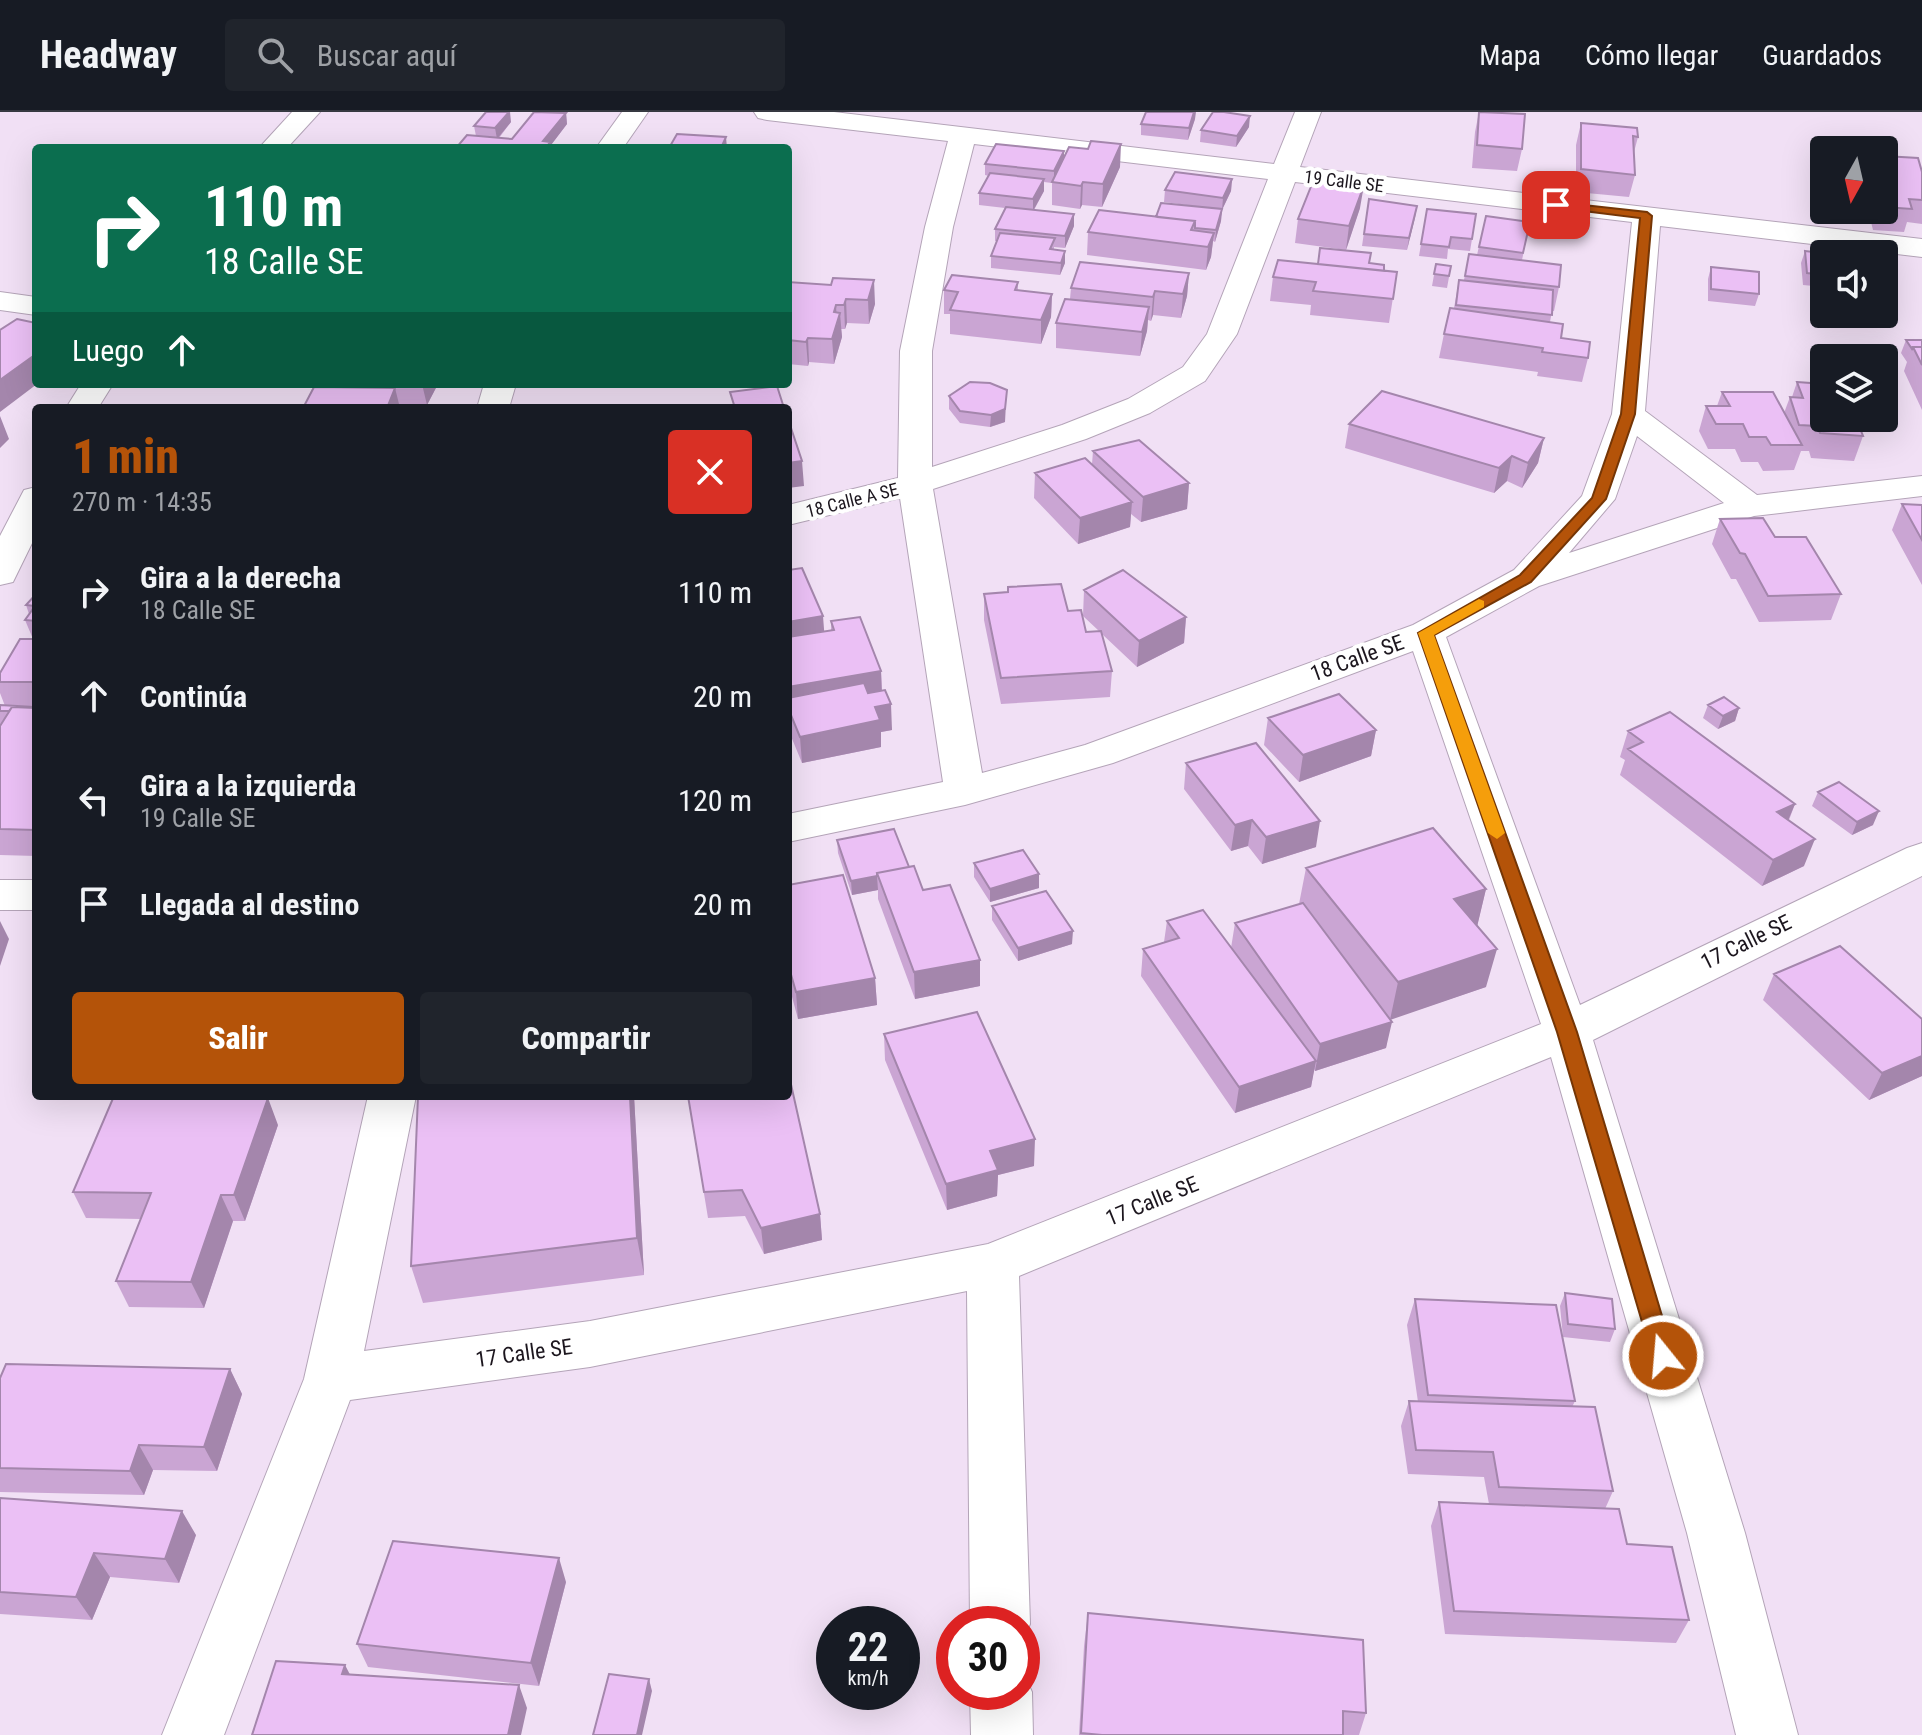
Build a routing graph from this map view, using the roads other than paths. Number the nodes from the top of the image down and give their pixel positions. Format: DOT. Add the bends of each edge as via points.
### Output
graph roads {
  1 [pos="307,112"];
  2 [pos="635,112"];
  3 [pos="767,112"];
  4 [pos="1308,112"];
  5 [pos="963,136"];
  6 [pos="276,144"];
  7 [pos="612,144"];
  8 [pos="1283,174"];
  9 [pos="1647,216"];
  10 [pos="1922,248"];
  11 [pos="0,301"];
  12 [pos="32,305"];
  13 [pos="1628,414"];
  14 [pos="915,484"];
  15 [pos="1922,486"];
  16 [pos="1750,506"];
  17 [pos="32,508"];
  18 [pos="792,514"];
  19 [pos="10,566"];
  20 [pos="1526,578"];
  21 [pos="1426,633"];
  22 [pos="965,791"];
  23 [pos="792,827"];
  24 [pos="1922,858"];
  25 [pos="0,895"];
  26 [pos="32,895"];
  27 [pos="1567,1032"];
  28 [pos="391,1100"];
  29 [pos="993,1264"];
  30 [pos="331,1379"];
  31 [pos="1000,1606"];
  32 [pos="1001,1710"];
  33 [pos="193,1735"];
  34 [pos="1002,1735"];
  35 [pos="1767,1735"];
  1 -- 6 [label="street"];
  2 -- 7 [label="street"];
  3 -- 5 [label="street, 19 Calle SE"];
  4 -- 8 [label="street, 18 Calle A SE"];
  5 -- 8 [label="street, 19 Calle SE"];
  5 -- 14 [label="street" via="939,227 916,351"];
  8 -- 9 [label="street, 19 Calle SE"];
  8 -- 14 [label="street, 18 Calle A SE" via="1222,334 1194,374 1139,406 1074,432"];
  9 -- 10 [label="street, 19 Calle SE"];
  9 -- 13 [label="street"];
  11 -- 12 [label="street"];
  13 -- 16 [label="street"];
  13 -- 20 [label="street" via="1598,499"];
  14 -- 18 [label="street, 18 Calle A SE"];
  14 -- 22 [label="street"];
  15 -- 16 [label="street, 18 Calle SE"];
  16 -- 20 [label="street, 18 Calle SE"];
  17 -- 19 [label="street"];
  20 -- 21 [label="street, 18 Calle SE"];
  21 -- 22 [label="street, 18 Calle SE" via="1099,754"];
  21 -- 27 [label="street"];
  22 -- 23 [label="street, 18 Calle SE"];
  24 -- 27 [label="street, 17 Calle SE"];
  25 -- 26 [label="street"];
  27 -- 29 [label="street, 17 Calle SE"];
  27 -- 35 [label="street" via="1716,1533"];
  28 -- 30 [label="street"];
  29 -- 30 [label="street, 17 Calle SE" via="590,1344"];
  29 -- 31 [label="street"];
  30 -- 33 [label="street"];
  32 -- 34 [label="street"];
}
